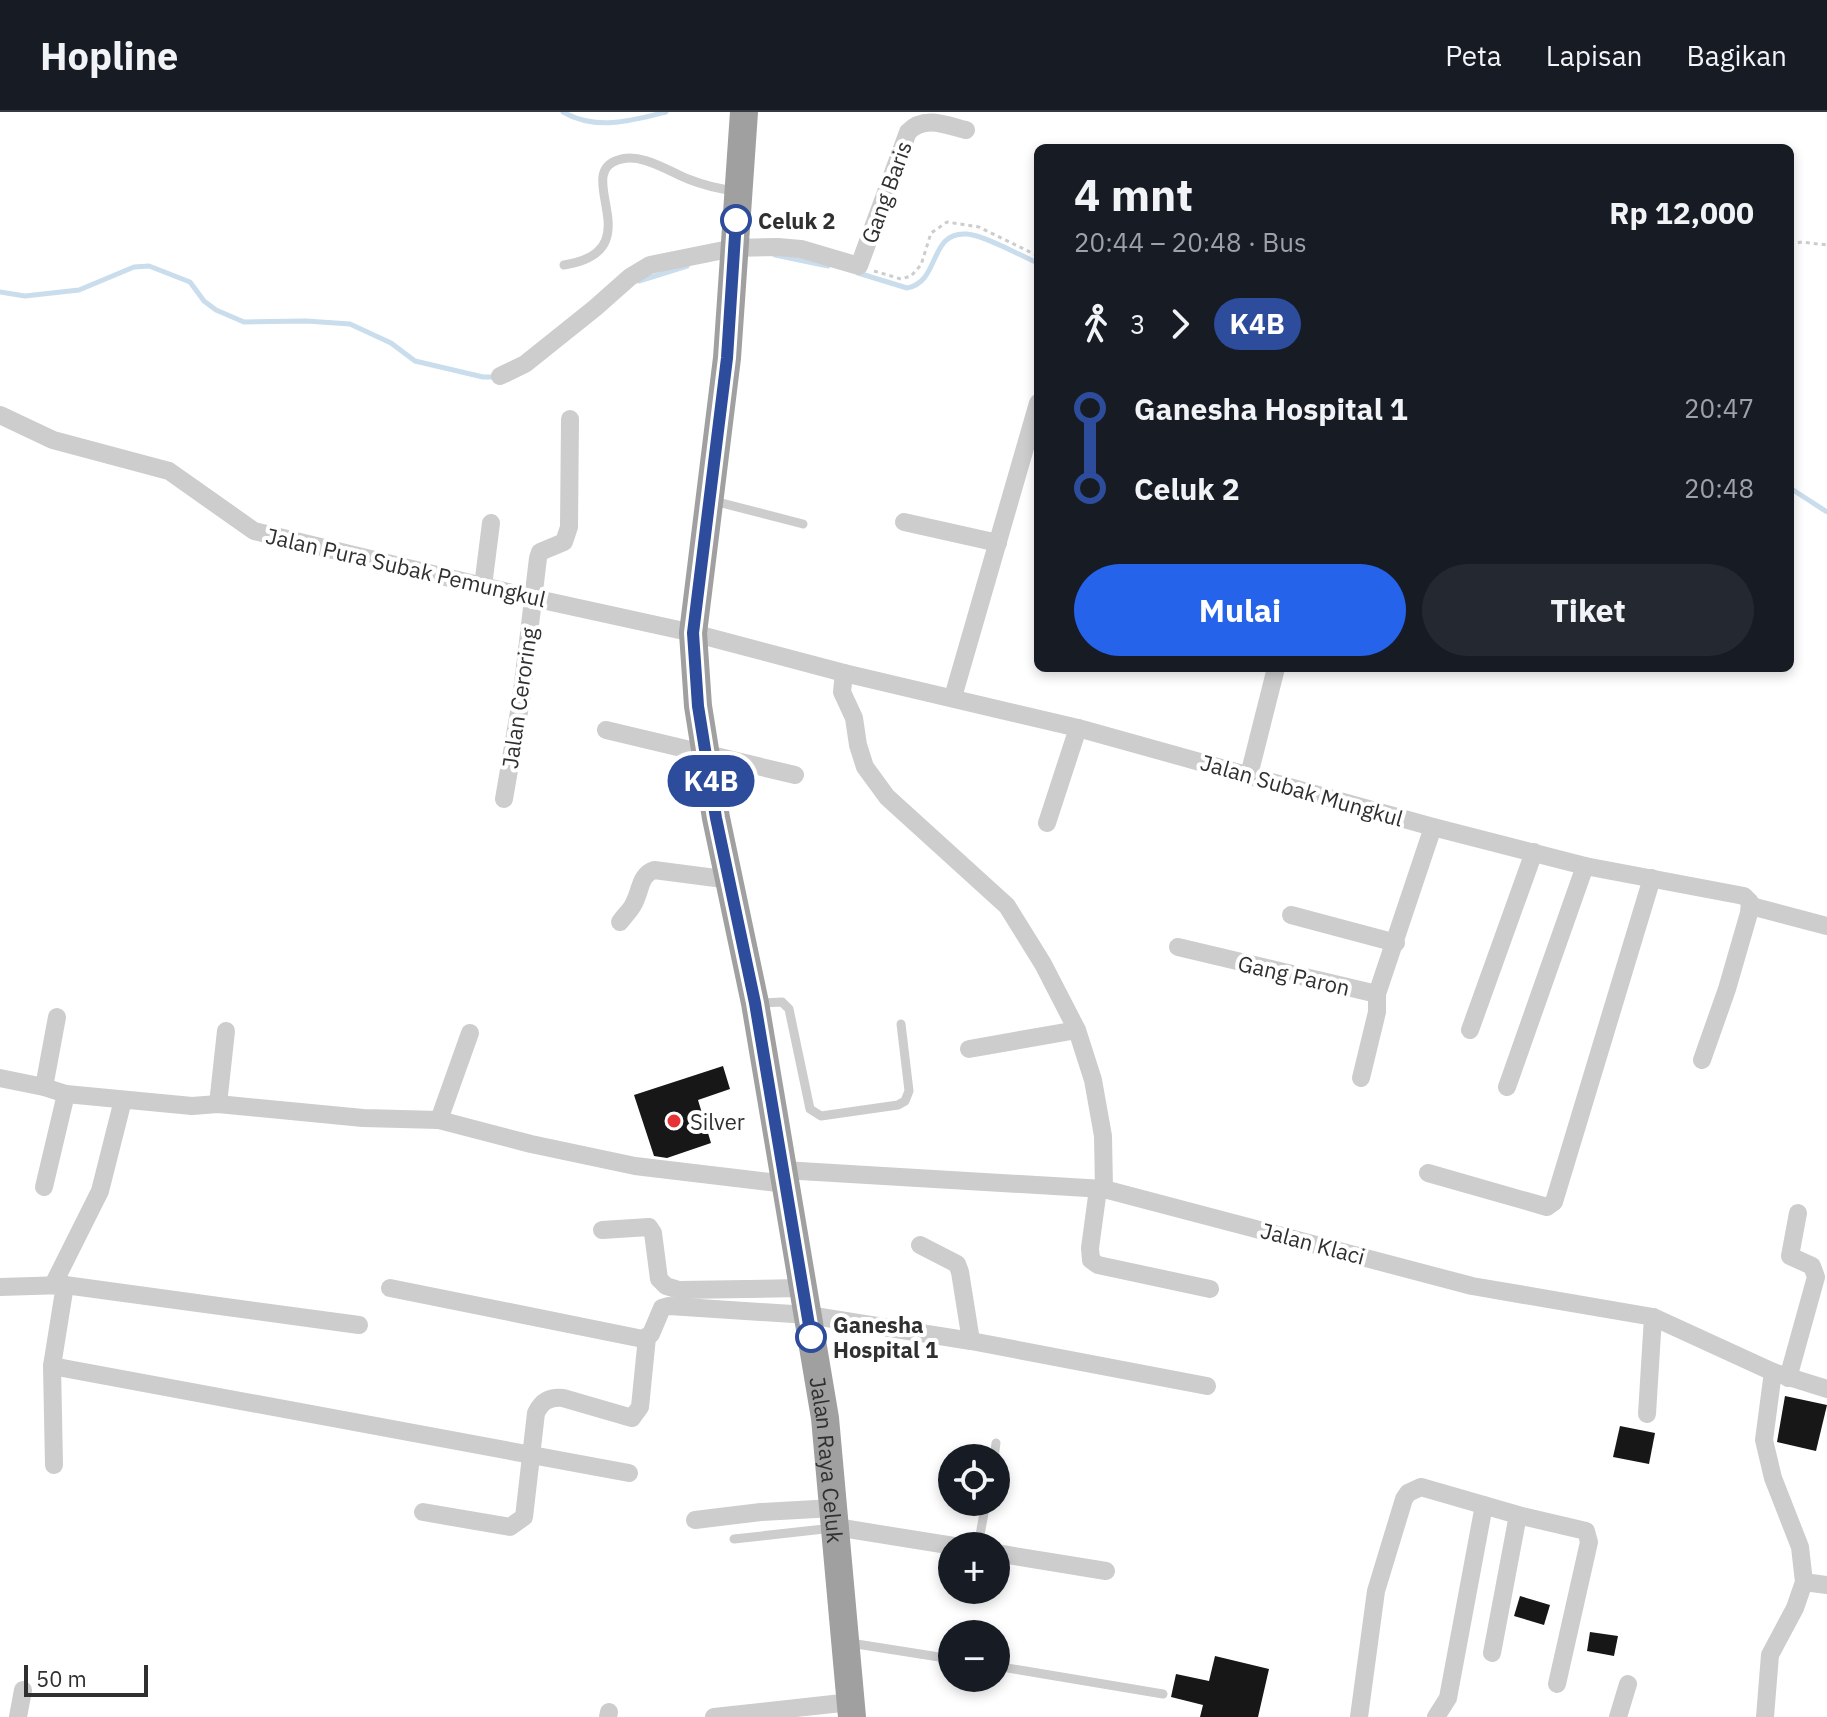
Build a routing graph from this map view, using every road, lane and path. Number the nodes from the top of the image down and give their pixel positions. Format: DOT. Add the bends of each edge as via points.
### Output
graph roads {
  1 [pos="744,120"];
  2 [pos="966,130"];
  3 [pos="738,191"];
  4 [pos="1794,243"];
  5 [pos="1827,245"];
  6 [pos="1034,254"];
  7 [pos="733,255"];
  8 [pos="564,265"];
  9 [pos="859,266"];
  10 [pos="500,376"];
  11 [pos="0,415"];
  12 [pos="570,419"];
  13 [pos="1034,434"];
  14 [pos="1030,465"];
  15 [pos="711,500"];
  16 [pos="904,522"];
  17 [pos="491,523"];
  18 [pos="803,524"];
  19 [pos="998,543"];
  20 [pos="483,586"];
  21 [pos="533,598"];
  22 [pos="693,633"];
  23 [pos="1275,672"];
  24 [pos="844,673"];
  25 [pos="953,697"];
  26 [pos="1078,728"];
  27 [pos="606,730"];
  28 [pos="707,756"];
  29 [pos="795,775"];
  30 [pos="1249,775"];
  31 [pos="504,799"];
  32 [pos="1047,823"];
  33 [pos="1433,827"];
  34 [pos="1534,852"];
  35 [pos="1585,866"];
  36 [pos="1652,878"];
  37 [pos="731,880"];
  38 [pos="1751,906"];
  39 [pos="1291,915"];
  40 [pos="620,922"];
  41 [pos="1827,926"];
  42 [pos="1396,943"];
  43 [pos="1178,947"];
  44 [pos="1377,994"];
  45 [pos="755,1003"];
  46 [pos="57,1017"];
  47 [pos="901,1024"];
  48 [pos="1077,1030"];
  49 [pos="1470,1030"];
  50 [pos="226,1031"];
  51 [pos="470,1033"];
  52 [pos="969,1049"];
  53 [pos="1702,1060"];
  54 [pos="0,1078"];
  55 [pos="1361,1078"];
  56 [pos="44,1087"];
  57 [pos="1507,1087"];
  58 [pos="66,1094"];
  59 [pos="123,1100"];
  60 [pos="218,1104"];
  61 [pos="439,1120"];
  62 [pos="1428,1173"];
  63 [pos="785,1177"];
  64 [pos="44,1187"];
  65 [pos="1101,1189"];
  66 [pos="1798,1213"];
  67 [pos="602,1230"];
  68 [pos="920,1245"];
  69 [pos="60,1284"];
  70 [pos="0,1287"];
  71 [pos="390,1288"];
  72 [pos="1210,1289"];
  73 [pos="799,1297"];
  74 [pos="1653,1317"];
  75 [pos="359,1325"];
  76 [pos="647,1337"];
  77 [pos="971,1341"];
  78 [pos="52,1366"];
  79 [pos="1780,1375"];
  80 [pos="1207,1386"];
  81 [pos="1827,1389"];
  82 [pos="1647,1414"];
  83 [pos="530,1455"];
  84 [pos="54,1465"];
  85 [pos="629,1473"];
  86 [pos="1484,1505"];
  87 [pos="423,1512"];
  88 [pos="1518,1515"];
  89 [pos="835,1517"];
  90 [pos="695,1520"];
  91 [pos="734,1539"];
  92 [pos="938,1542"];
  93 [pos="1010,1555"];
  94 [pos="1106,1571"];
  95 [pos="1804,1582"];
  96 [pos="1827,1585"];
  97 [pos="847,1642"];
  98 [pos="1492,1653"];
  99 [pos="938,1657"];
  100 [pos="1010,1668"];
  101 [pos="1557,1684"];
  102 [pos="1628,1684"];
  103 [pos="23,1690"];
  104 [pos="1163,1694"];
  105 [pos="851,1710"];
  106 [pos="18,1717"];
  107 [pos="714,1717"];
  108 [pos="1359,1717"];
  109 [pos="1436,1717"];
  110 [pos="1618,1717"];
  111 [pos="1765,1717"];
  1 -- 3 [label="highway, Jalan Raya Celuk"];
  2 -- 9 [label="street, Gang Baris" via="928,122 908,132"];
  3 -- 7 [label="highway, Jalan Raya Celuk"];
  3 -- 8 [label="lane" via="690,180 639,159 619,159 607,166 601,180 607,238 597,255"];
  4 -- 5 [label="path"];
  6 -- 9 [label="path" via="979,227 947,222 931,233 921,265 906,279"];
  7 -- 9 [label="street" via="778,247 801,249"];
  7 -- 10 [label="street" via="637,271 525,364"];
  7 -- 15 [label="highway, Jalan Raya Celuk"];
  11 -- 20 [label="street, Jalan Pura Subak Pemungkul" via="53,440 166,470 254,531"];
  12 -- 21 [label="street, Jalan Ceroring" via="569,527 564,542 540,552"];
  13 -- 14 [label="street"];
  14 -- 19 [label="street"];
  15 -- 18 [label="lane"];
  15 -- 22 [label="highway, Jalan Raya Celuk"];
  16 -- 19 [label="street"];
  17 -- 20 [label="street"];
  19 -- 25 [label="street"];
  20 -- 21 [label="street, Jalan Pura Subak Pemungkul"];
  21 -- 22 [label="street, Jalan Pura Subak Pemungkul"];
  21 -- 31 [label="street, Jalan Ceroring"];
  22 -- 24 [label="street, Jalan Subak Mungkul"];
  22 -- 28 [label="highway, Jalan Raya Celuk"];
  23 -- 30 [label="street"];
  24 -- 25 [label="street, Jalan Subak Mungkul"];
  24 -- 48 [label="street" via="842,692 865,767 887,797 1007,906"];
  25 -- 26 [label="street, Jalan Subak Mungkul"];
  26 -- 30 [label="street, Jalan Subak Mungkul"];
  26 -- 32 [label="street"];
  27 -- 28 [label="street"];
  28 -- 29 [label="street"];
  28 -- 37 [label="highway, Jalan Raya Celuk"];
  30 -- 33 [label="street, Jalan Subak Mungkul"];
  33 -- 34 [label="street, Jalan Subak Mungkul"];
  33 -- 42 [label="street, Gang Paron"];
  34 -- 35 [label="street, Jalan Subak Mungkul"];
  34 -- 49 [label="street"];
  35 -- 36 [label="street, Jalan Subak Mungkul"];
  35 -- 57 [label="street"];
  36 -- 38 [label="street, Jalan Subak Mungkul" via="1744,896"];
  36 -- 62 [label="street" via="1554,1202 1547,1207"];
  37 -- 40 [label="street" via="649,871"];
  37 -- 45 [label="highway, Jalan Raya Celuk"];
  38 -- 41 [label="street, Jalan Subak Mungkul"];
  38 -- 53 [label="street"];
  39 -- 42 [label="street"];
  42 -- 44 [label="street, Gang Paron"];
  43 -- 44 [label="street, Gang Paron"];
  44 -- 55 [label="street"];
  45 -- 47 [label="lane" via="782,1002 789,1009 810,1109 821,1116 905,1101 909,1091"];
  45 -- 63 [label="highway, Jalan Raya Celuk"];
  46 -- 56 [label="street"];
  48 -- 52 [label="street"];
  48 -- 65 [label="street" via="1103,1136"];
  50 -- 60 [label="street"];
  51 -- 61 [label="street"];
  54 -- 56 [label="street, Jalan Klaci"];
  56 -- 58 [label="street, Jalan Klaci"];
  58 -- 59 [label="street, Jalan Klaci"];
  58 -- 64 [label="street"];
  59 -- 60 [label="street, Jalan Klaci"];
  59 -- 69 [label="street" via="100,1191"];
  60 -- 61 [label="street, Jalan Klaci"];
  61 -- 63 [label="street, Jalan Klaci" via="635,1166"];
  63 -- 65 [label="street, Jalan Klaci"];
  63 -- 73 [label="highway, Jalan Raya Celuk"];
  65 -- 72 [label="street" via="1090,1248 1093,1262"];
  65 -- 74 [label="street, Jalan Klaci" via="1472,1286"];
  66 -- 79 [label="street" via="1790,1256 1812,1266 1816,1277"];
  67 -- 73 [label="street" via="649,1227 659,1279 671,1288"];
  68 -- 77 [label="street" via="957,1264"];
  69 -- 70 [label="street"];
  69 -- 75 [label="street"];
  69 -- 78 [label="street"];
  71 -- 76 [label="street"];
  73 -- 76 [label="street" via="669,1306 660,1311"];
  73 -- 77 [label="street"];
  73 -- 89 [label="highway, Jalan Raya Celuk" via="825,1418"];
  74 -- 79 [label="street, Jalan Klaci"];
  74 -- 82 [label="street"];
  76 -- 83 [label="street" via="635,1415 554,1397 546,1400 536,1413"];
  77 -- 80 [label="street"];
  78 -- 83 [label="street"];
  78 -- 84 [label="street"];
  79 -- 81 [label="street, Jalan Klaci"];
  79 -- 95 [label="street" via="1764,1440 1800,1547"];
  83 -- 85 [label="street"];
  83 -- 87 [label="street" via="524,1517 516,1525"];
  86 -- 88 [label="street"];
  86 -- 108 [label="street" via="1421,1487 1404,1499 1376,1591"];
  86 -- 109 [label="street" via="1448,1698"];
  88 -- 98 [label="street"];
  88 -- 101 [label="street" via="1589,1535"];
  89 -- 90 [label="street" via="761,1512"];
  89 -- 91 [label="lane" via="814,1532"];
  89 -- 92 [label="street"];
  89 -- 97 [label="highway, Jalan Raya Celuk"];
  93 -- 94 [label="street"];
  95 -- 96 [label="street"];
  95 -- 111 [label="street" via="1770,1655"];
  97 -- 99 [label="lane"];
  97 -- 105 [label="highway, Jalan Raya Celuk"];
  100 -- 104 [label="lane"];
  102 -- 110 [label="street"];
  103 -- 106 [label="street"];
  105 -- 107 [label="street"];
}
